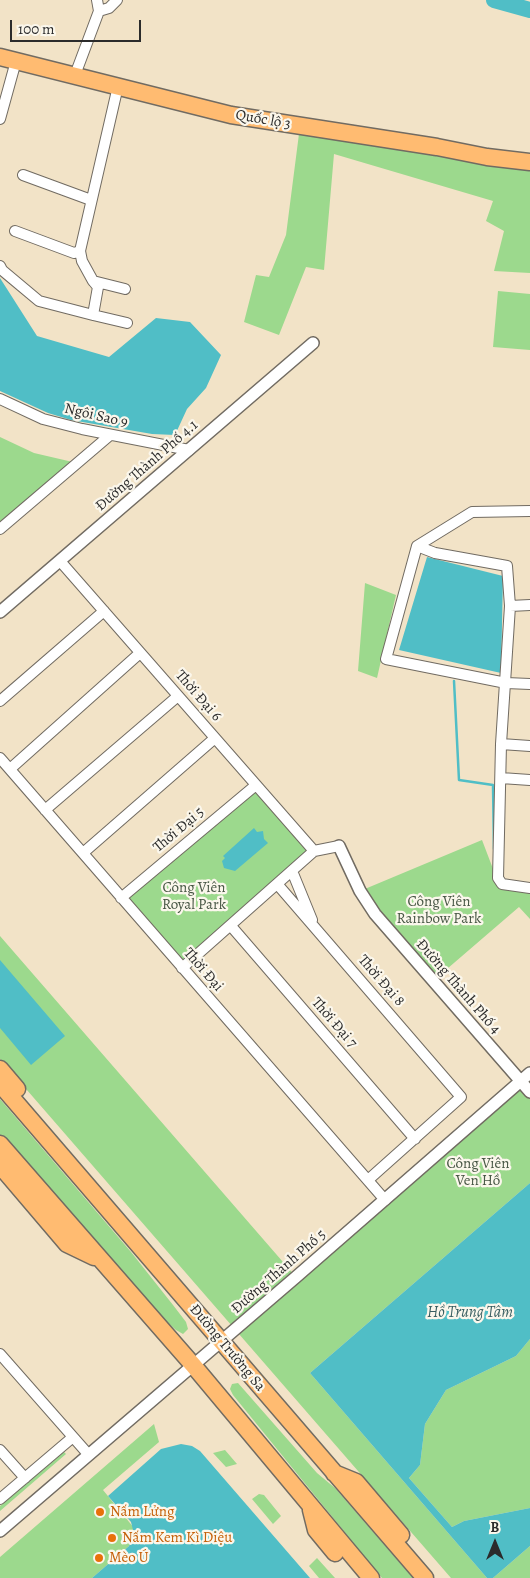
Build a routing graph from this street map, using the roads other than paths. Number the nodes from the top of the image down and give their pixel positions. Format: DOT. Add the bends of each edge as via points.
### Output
graph roads {
  1 [pos="98,0"];
  2 [pos="117,0"];
  3 [pos="99,12"];
  4 [pos="0,57"];
  5 [pos="16,61"];
  6 [pos="75,75"];
  7 [pos="118,86"];
  8 [pos="0,119"];
  9 [pos="530,162"];
  10 [pos="23,175"];
  11 [pos="91,200"];
  12 [pos="15,231"];
  13 [pos="80,252"];
  14 [pos="0,266"];
  15 [pos="93,281"];
  16 [pos="125,289"];
  17 [pos="93,315"];
  18 [pos="127,322"];
  19 [pos="313,343"];
  20 [pos="0,399"];
  21 [pos="109,436"];
  22 [pos="189,450"];
  23 [pos="530,511"];
  24 [pos="0,529"];
  25 [pos="417,546"];
  26 [pos="60,561"];
  27 [pos="530,605"];
  28 [pos="510,606"];
  29 [pos="104,611"];
  30 [pos="0,612"];
  31 [pos="140,653"];
  32 [pos="506,683"];
  33 [pos="530,684"];
  34 [pos="178,696"];
  35 [pos="0,701"];
  36 [pos="215,738"];
  37 [pos="501,744"];
  38 [pos="530,746"];
  39 [pos="0,758"];
  40 [pos="10,769"];
  41 [pos="500,778"];
  42 [pos="530,780"];
  43 [pos="256,785"];
  44 [pos="45,810"];
  45 [pos="340,846"];
  46 [pos="314,851"];
  47 [pos="82,852"];
  48 [pos="292,871"];
  49 [pos="278,885"];
  50 [pos="530,888"];
  51 [pos="121,898"];
  52 [pos="231,926"];
  53 [pos="315,928"];
  54 [pos="182,968"];
  55 [pos="0,1070"];
  56 [pos="530,1073"];
  57 [pos="520,1081"];
  58 [pos="0,1084"];
  59 [pos="530,1092"];
  60 [pos="415,1138"];
  61 [pos="0,1144"];
  62 [pos="368,1180"];
  63 [pos="385,1200"];
  64 [pos="120,1225"];
  65 [pos="221,1341"];
  66 [pos="0,1354"];
  67 [pos="193,1365"];
  68 [pos="73,1437"];
  69 [pos="0,1450"];
  70 [pos="88,1454"];
  71 [pos="25,1478"];
  72 [pos="0,1499"];
  73 [pos="310,1505"];
  74 [pos="0,1531"];
  75 [pos="421,1574"];
  76 [pos="356,1578"];
  77 [pos="371,1578"];
  1 -- 3 [label="street"];
  2 -- 3 [label="street"];
  3 -- 6 [label="street"];
  4 -- 5 [label="highway, Quốc lộ 3"];
  5 -- 6 [label="highway, Quốc lộ 3"];
  5 -- 8 [label="street"];
  6 -- 7 [label="highway, Quốc lộ 3"];
  7 -- 9 [label="highway, Quốc lộ 3" via="231,115"];
  7 -- 11 [label="street"];
  10 -- 11 [label="street"];
  11 -- 13 [label="street"];
  12 -- 13 [label="street" via="74,253"];
  13 -- 15 [label="street"];
  14 -- 17 [label="street" via="38,301"];
  15 -- 16 [label="street"];
  15 -- 17 [label="street" via="98,288"];
  17 -- 18 [label="street"];
  19 -- 22 [label="street, Đường Thành Phố 4.1"];
  20 -- 21 [label="street, Ngôi Sao 9" via="43,419"];
  21 -- 22 [label="street, Ngôi Sao 9"];
  21 -- 24 [label="street"];
  22 -- 26 [label="street, Đường Thành Phố 4.1"];
  23 -- 25 [label="street" via="472,512"];
  25 -- 28 [label="street" via="434,553 508,566"];
  25 -- 32 [label="street" via="386,659"];
  26 -- 29 [label="street, Thời Đại 6"];
  26 -- 30 [label="street, Đường Thành Phố 4.1"];
  27 -- 28 [label="street"];
  28 -- 32 [label="street"];
  29 -- 31 [label="street, Thời Đại 6"];
  29 -- 35 [label="street"];
  31 -- 34 [label="street, Thời Đại 6"];
  31 -- 40 [label="street"];
  32 -- 33 [label="street"];
  32 -- 37 [label="street"];
  34 -- 36 [label="street, Thời Đại 6"];
  34 -- 44 [label="street"];
  36 -- 43 [label="street, Thời Đại 6"];
  36 -- 47 [label="street"];
  37 -- 38 [label="street"];
  37 -- 41 [label="street"];
  39 -- 40 [label="street, Thời Đại"];
  40 -- 44 [label="street, Thời Đại"];
  41 -- 42 [label="street"];
  41 -- 50 [label="street" via="498,878 502,884"];
  43 -- 46 [label="street, Thời Đại 6"];
  43 -- 51 [label="street, Thời Đại 5"];
  44 -- 47 [label="street, Thời Đại"];
  45 -- 46 [label="street"];
  45 -- 57 [label="street, Đường Thành Phố 4" via="360,891 375,914"];
  46 -- 48 [label="street"];
  47 -- 51 [label="street, Thời Đại"];
  48 -- 49 [label="street"];
  48 -- 53 [label="street"];
  49 -- 52 [label="street"];
  49 -- 53 [label="street, Thời Đại 8"];
  51 -- 54 [label="street, Thời Đại"];
  52 -- 54 [label="street"];
  52 -- 60 [label="street, Thời Đại 7"];
  53 -- 60 [label="street, Thời Đại 8" via="461,1097"];
  54 -- 62 [label="street, Thời Đại"];
  55 -- 64 [label="highway, Đường Trường Sa" via="108,1194"];
  56 -- 57 [label="street, Đường Thành Phố 5"];
  57 -- 59 [label="street, Đường Thành Phố 4"];
  57 -- 63 [label="street, Đường Thành Phố 5"];
  58 -- 64 [label="highway, Đường Trường Sa"];
  60 -- 62 [label="street"];
  61 -- 67 [label="highway"];
  62 -- 63 [label="street, Thời Đại"];
  63 -- 65 [label="street, Đường Thành Phố 5"];
  64 -- 65 [label="highway, Đường Trường Sa"];
  65 -- 67 [label="street, Đường Thành Phố 5"];
  65 -- 75 [label="highway, Đường Trường Sa" via="332,1472 356,1482 410,1545"];
  66 -- 68 [label="street"];
  67 -- 70 [label="street, Đường Thành Phố 5"];
  67 -- 73 [label="highway"];
  68 -- 70 [label="street"];
  68 -- 71 [label="street"];
  69 -- 71 [label="street"];
  70 -- 74 [label="street, Đường Thành Phố 5"];
  71 -- 72 [label="street"];
  73 -- 76 [label="highway" via="316,1530"];
  73 -- 77 [label="highway"];
}
